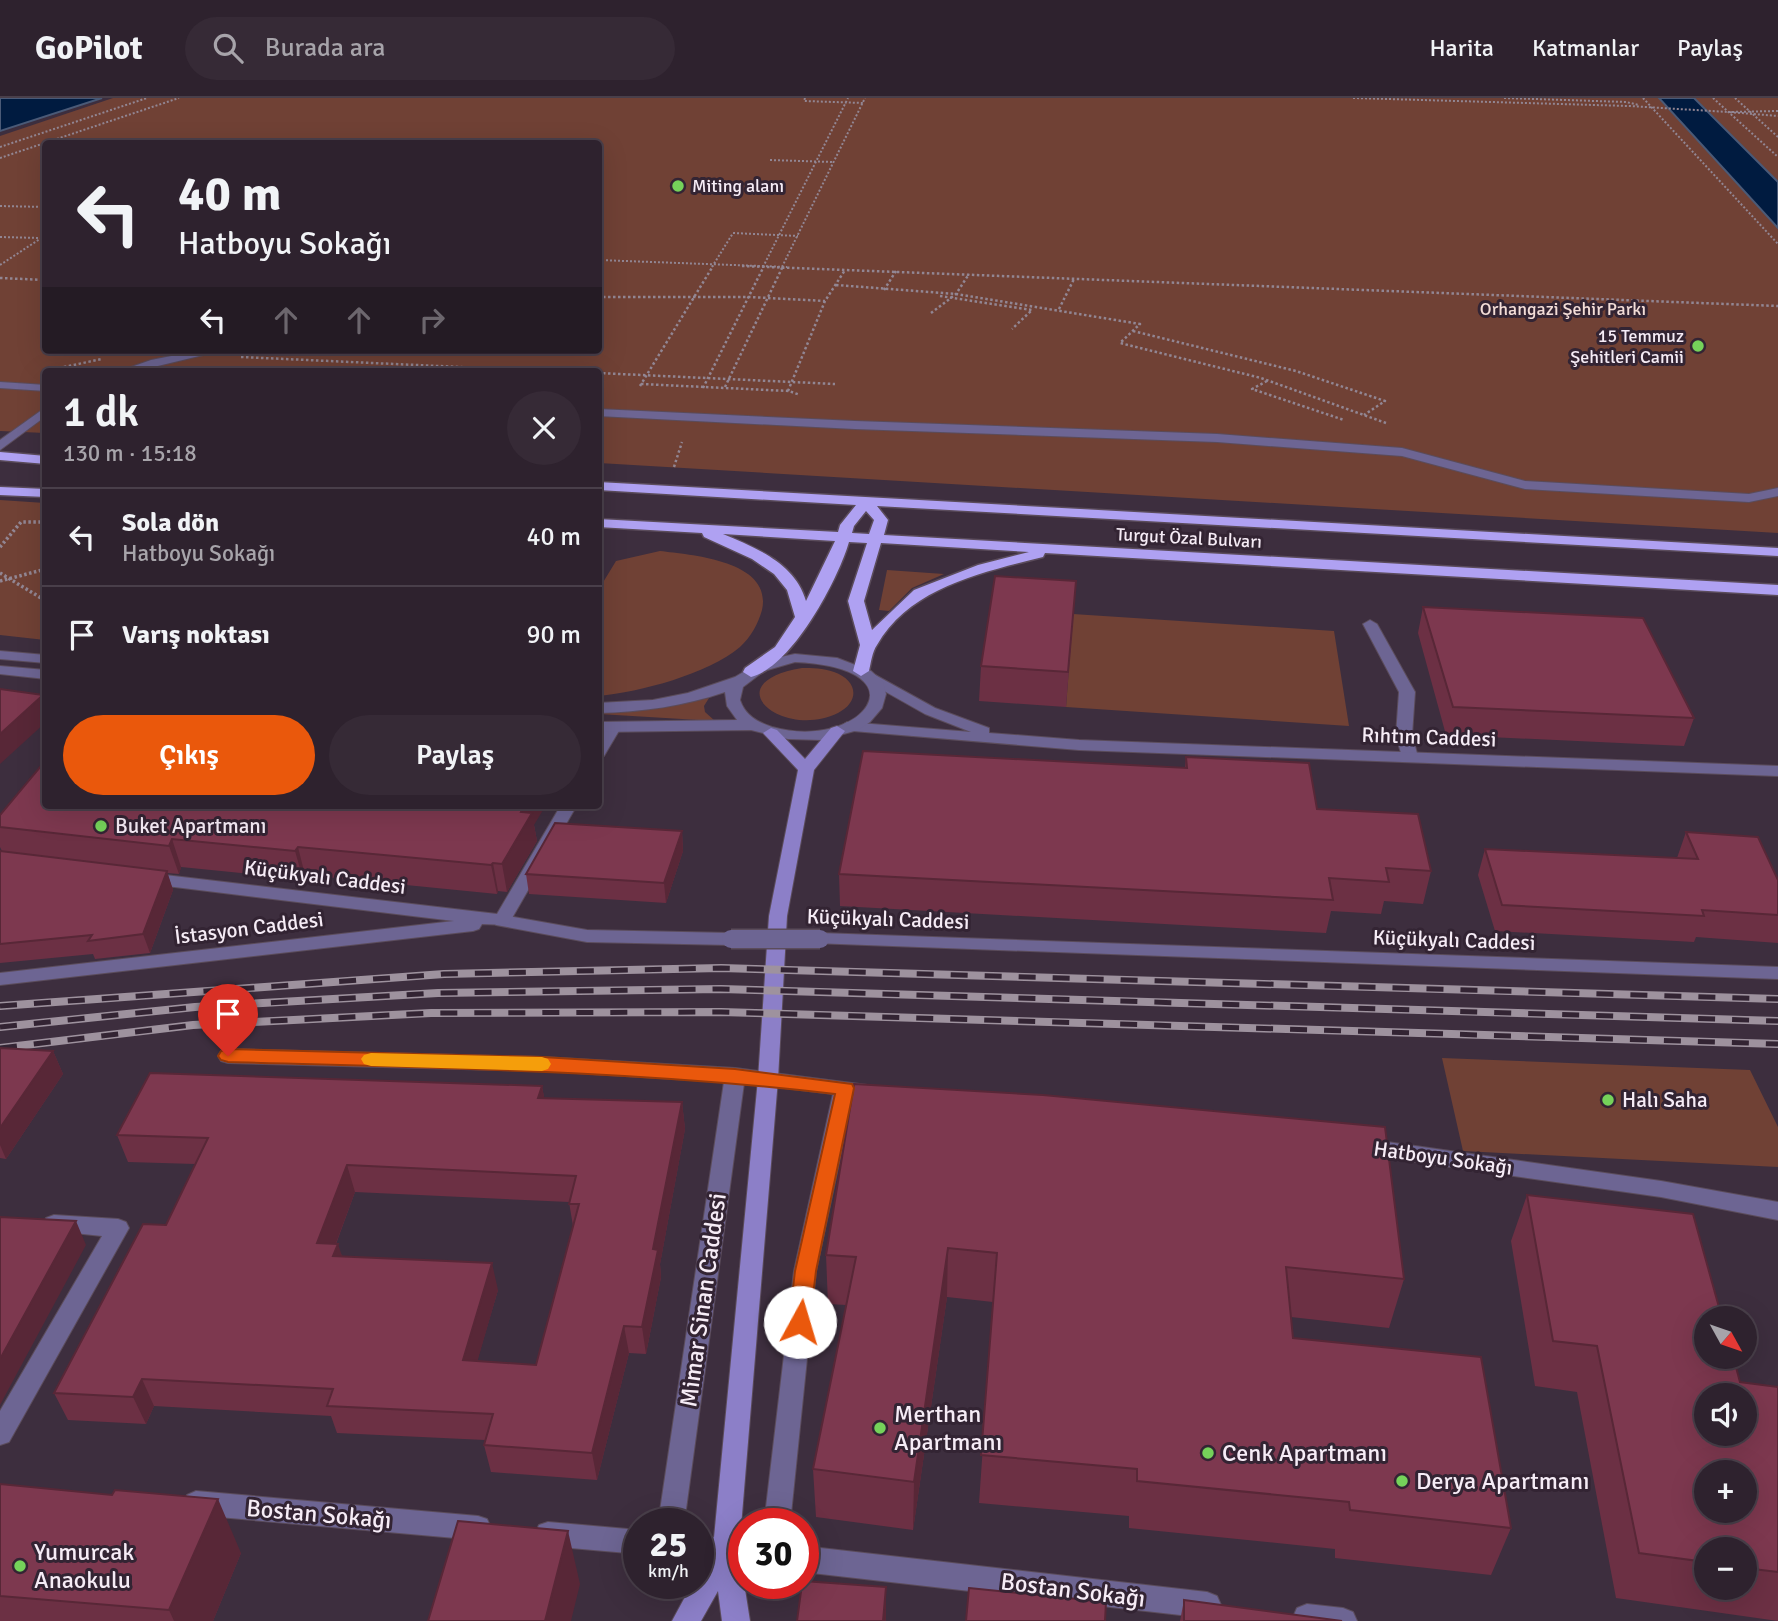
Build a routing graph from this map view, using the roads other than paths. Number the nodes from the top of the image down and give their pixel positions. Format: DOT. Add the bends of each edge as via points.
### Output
graph roads {
  1 [pos="198,354"];
  2 [pos="136,368"];
  3 [pos="0,385"];
  4 [pos="42,388"];
  5 [pos="602,412"];
  6 [pos="42,414"];
  7 [pos="0,446"];
  8 [pos="0,456"];
  9 [pos="42,458"];
  10 [pos="602,486"];
  11 [pos="0,491"];
  12 [pos="1778,492"];
  13 [pos="42,493"];
  14 [pos="866,502"];
  15 [pos="602,523"];
  16 [pos="695,528"];
  17 [pos="844,538"];
  18 [pos="876,539"];
  19 [pos="1109,552"];
  20 [pos="1778,552"];
  21 [pos="1778,590"];
  22 [pos="803,617"];
  23 [pos="1370,624"];
  24 [pos="868,645"];
  25 [pos="0,654"];
  26 [pos="42,659"];
  27 [pos="0,670"];
  28 [pos="865,673"];
  29 [pos="42,675"];
  30 [pos="747,676"];
  31 [pos="602,708"];
  32 [pos="751,725"];
  33 [pos="605,728"];
  34 [pos="842,729"];
  35 [pos="771,733"];
  36 [pos="1079,745"];
  37 [pos="1410,757"];
  38 [pos="806,769"];
  39 [pos="1778,771"];
  40 [pos="567,809"];
  41 [pos="129,877"];
  42 [pos="502,921"];
  43 [pos="1778,973"];
  44 [pos="0,979"];
  45 [pos="228,1056"];
  46 [pos="769,1071"];
  47 [pos="735,1075"];
  48 [pos="845,1088"];
  49 [pos="900,1094"];
  50 [pos="1348,1145"];
  51 [pos="1778,1211"];
  52 [pos="26,1222"];
  53 [pos="0,1434"];
  54 [pos="167,1501"];
  55 [pos="673,1508"];
  56 [pos="738,1508"];
  57 [pos="779,1508"];
  58 [pos="500,1530"];
  59 [pos="528,1533"];
  60 [pos="623,1541"];
  61 [pos="819,1561"];
  62 [pos="728,1562"];
  63 [pos="736,1599"];
  64 [pos="1233,1608"];
  65 [pos="1288,1615"];
  66 [pos="686,1621"];
  67 [pos="736,1621"];
  68 [pos="1343,1621"];
  1 -- 2 [label="street"];
  3 -- 4 [label="street"];
  5 -- 12 [label="street" via="1230,439 1402,452 1507,482 1551,488 1749,498"];
  6 -- 7 [label="street"];
  8 -- 9 [label="highway"];
  10 -- 14 [label="highway, Turgut Özal Bulvarı"];
  11 -- 13 [label="highway"];
  14 -- 17 [label="highway" via="853,515"];
  14 -- 18 [label="highway" via="881,520"];
  14 -- 20 [label="highway, Turgut Özal Bulvarı"];
  15 -- 16 [label="highway, Turgut Özal Bulvarı"];
  16 -- 17 [label="highway, Turgut Özal Bulvarı"];
  16 -- 22 [label="highway" via="784,575"];
  17 -- 18 [label="highway, Turgut Özal Bulvarı"];
  17 -- 22 [label="highway" via="820,592"];
  18 -- 19 [label="highway, Turgut Özal Bulvarı"];
  18 -- 24 [label="highway" via="856,601"];
  19 -- 21 [label="highway, Turgut Özal Bulvarı"];
  19 -- 24 [label="highway" via="1038,554 931,586 894,615"];
  22 -- 30 [label="highway" via="782,650"];
  23 -- 37 [label="street" via="1407,692 1404,735"];
  24 -- 28 [label="highway"];
  25 -- 26 [label="street"];
  27 -- 29 [label="street"];
  28 -- 30 [label="street, Rıhtım Caddesi" via="816,658 774,662"];
  28 -- 34 [label="street" via="876,685 875,706 867,716"];
  28 -- 36 [label="street, Rıhtım Caddesi" via="908,700 967,726 1005,736"];
  30 -- 31 [label="street" via="684,698"];
  30 -- 32 [label="street" via="734,687 732,701 737,714"];
  32 -- 33 [label="street"];
  32 -- 35 [label="street"];
  34 -- 35 [label="street" via="798,737"];
  34 -- 36 [label="street, Rıhtım Caddesi"];
  34 -- 38 [label="main road"];
  35 -- 38 [label="main road"];
  36 -- 37 [label="street, Rıhtım Caddesi"];
  37 -- 39 [label="street, Rıhtım Caddesi"];
  38 -- 46 [label="main road, Mimar Sinan Caddesi" via="778,916"];
  40 -- 42 [label="street"];
  41 -- 42 [label="street, Küçükyalı Caddesi"];
  42 -- 43 [label="street, Küçükyalı Caddesi, bridge" via="587,936 820,939"];
  42 -- 44 [label="street, İstasyon Caddesi"];
  45 -- 47 [label="street" via="543,1064"];
  46 -- 47 [label="street"];
  46 -- 48 [label="street"];
  46 -- 56 [label="main road, Mimar Sinan Caddesi"];
  47 -- 55 [label="street, Mimar Sinan Caddesi"];
  48 -- 49 [label="street"];
  48 -- 57 [label="street" via="805,1271"];
  50 -- 51 [label="street, Hatboyu Sokağı" via="1661,1189"];
  52 -- 53 [label="street" via="118,1228"];
  54 -- 58 [label="street, Bostan Sokağı"];
  59 -- 60 [label="street"];
  61 -- 64 [label="street, Bostan Sokağı"];
  62 -- 66 [label="main road, Mimar Sinan Caddesi"];
  63 -- 67 [label="main road, Mimar Sinan Caddesi"];
  65 -- 68 [label="street"];
}
